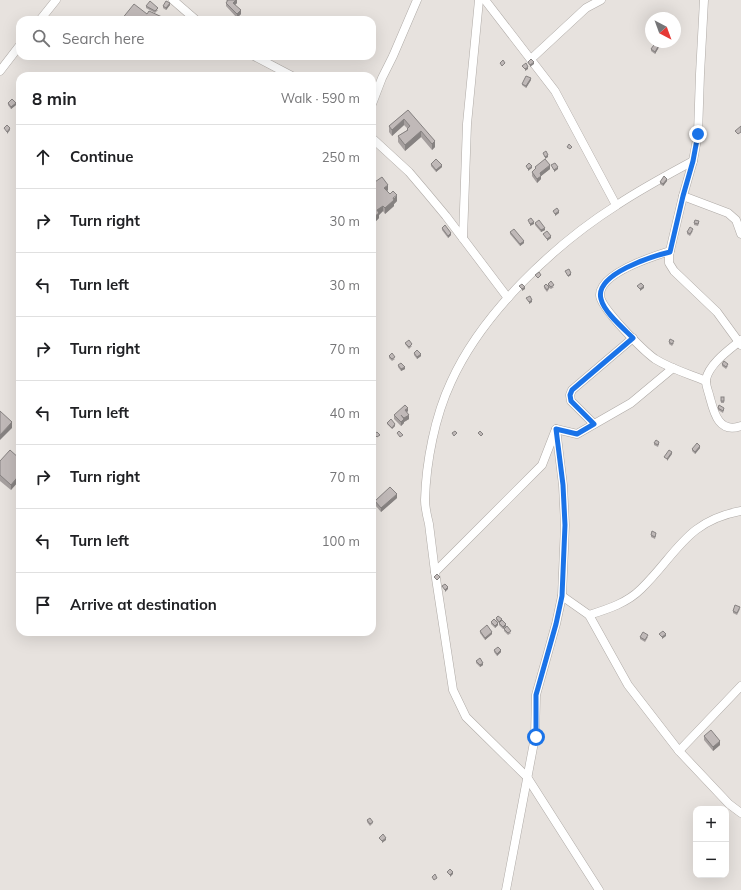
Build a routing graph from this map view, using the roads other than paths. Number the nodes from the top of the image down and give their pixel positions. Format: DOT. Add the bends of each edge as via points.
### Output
graph roads {
  1 [pos="56,0"];
  2 [pos="173,0"];
  3 [pos="417,0"];
  4 [pos="479,0"];
  5 [pos="485,0"];
  6 [pos="601,0"];
  7 [pos="704,0"];
  8 [pos="43,16"];
  9 [pos="191,16"];
  10 [pos="16,50"];
  11 [pos="531,59"];
  12 [pos="262,60"];
  13 [pos="0,71"];
  14 [pos="284,72"];
  15 [pos="376,94"];
  16 [pos="376,142"];
  17 [pos="693,161"];
  18 [pos="683,196"];
  19 [pos="616,205"];
  20 [pos="741,234"];
  21 [pos="463,238"];
  22 [pos="670,252"];
  23 [pos="508,298"];
  24 [pos="633,338"];
  25 [pos="740,342"];
  26 [pos="673,368"];
  27 [pos="706,380"];
  28 [pos="594,424"];
  29 [pos="741,426"];
  30 [pos="556,429"];
  31 [pos="741,511"];
  32 [pos="435,572"];
  33 [pos="562,596"];
  34 [pos="589,615"];
  35 [pos="741,686"];
  36 [pos="679,750"];
  37 [pos="527,777"];
  38 [pos="741,813"];
  39 [pos="506,890"];
  40 [pos="599,890"];
  1 -- 8 [label="street"];
  2 -- 9 [label="street"];
  3 -- 15 [label="street"];
  4 -- 21 [label="street" via="467,124"];
  5 -- 11 [label="street"];
  6 -- 11 [label="street" via="586,8"];
  7 -- 17 [label="street" via="698,134"];
  10 -- 13 [label="street"];
  11 -- 19 [label="street" via="555,91"];
  12 -- 14 [label="street"];
  16 -- 21 [label="street" via="409,172"];
  17 -- 18 [label="street"];
  17 -- 19 [label="street"];
  18 -- 20 [label="street" via="728,213 736,220"];
  18 -- 22 [label="street"];
  19 -- 23 [label="street" via="544,260"];
  21 -- 23 [label="street"];
  22 -- 24 [label="street" via="652,256 621,271 603,286 601,301"];
  22 -- 25 [label="street" via="671,268 717,312"];
  23 -- 32 [label="street" via="474,340 451,382 437,420 428,462 425,501"];
  24 -- 26 [label="street" via="654,358"];
  24 -- 28 [label="street" via="572,390 571,401"];
  25 -- 27 [label="street" via="717,362"];
  26 -- 27 [label="street"];
  26 -- 28 [label="street" via="631,403"];
  27 -- 29 [label="street" via="715,416 720,423 728,427"];
  28 -- 30 [label="street" via="577,434"];
  30 -- 32 [label="street" via="542,465"];
  30 -- 33 [label="street" via="565,525"];
  31 -- 34 [label="street" via="712,519 696,529 676,548 641,590 625,601"];
  32 -- 37 [label="street" via="453,690 466,717"];
  33 -- 34 [label="street"];
  33 -- 37 [label="street" via="536,695 536,737"];
  34 -- 36 [label="street" via="628,685"];
  35 -- 36 [label="street"];
  36 -- 38 [label="street" via="729,804"];
  37 -- 39 [label="street"];
  37 -- 40 [label="street"];
}
